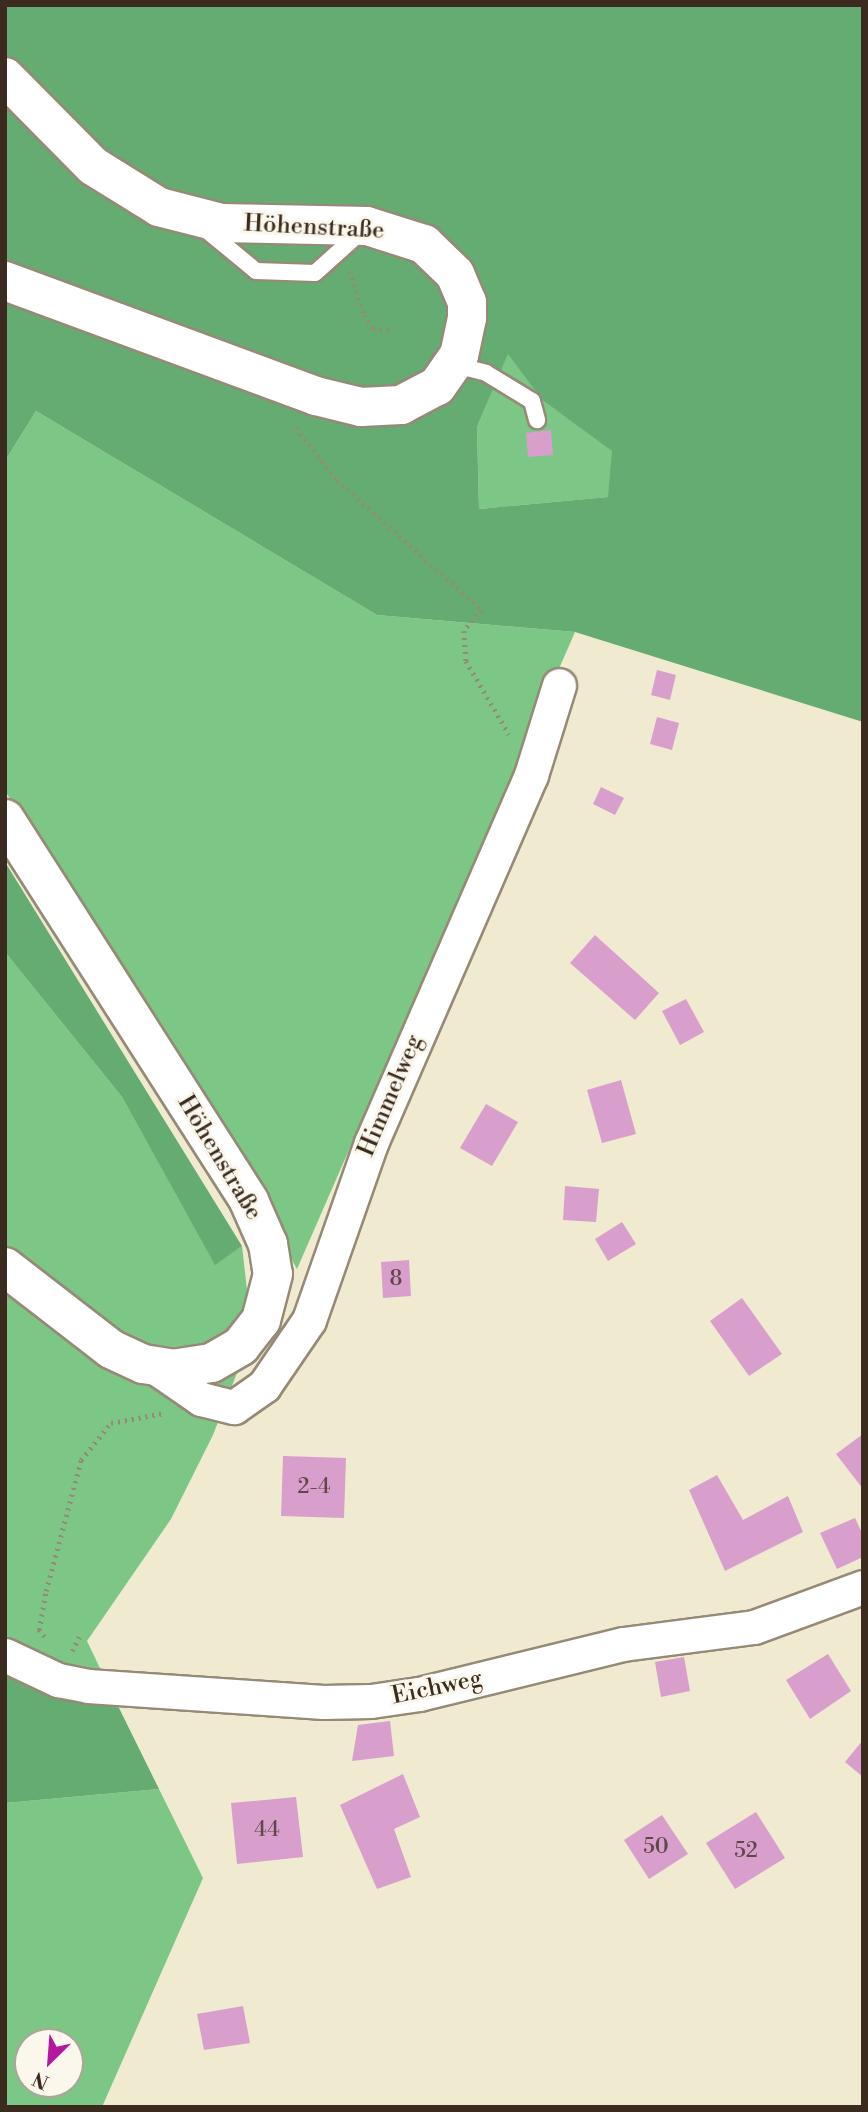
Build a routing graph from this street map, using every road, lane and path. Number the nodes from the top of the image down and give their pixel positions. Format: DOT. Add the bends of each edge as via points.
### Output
graph roads {
  1 [pos="5,77"];
  2 [pos="195,219"];
  3 [pos="367,226"];
  4 [pos="332,258"];
  5 [pos="5,281"];
  6 [pos="392,331"];
  7 [pos="455,365"];
  8 [pos="288,416"];
  9 [pos="537,420"];
  10 [pos="558,685"];
  11 [pos="531,775"];
  12 [pos="5,819"];
  13 [pos="5,1267"];
  14 [pos="156,1368"];
  15 [pos="201,1399"];
  16 [pos="863,1587"];
  17 [pos="52,1648"];
  18 [pos="5,1654"];
  1 -- 2 [label="street, Höhenstraße" via="109,180 159,207"];
  2 -- 3 [label="street, Höhenstraße" via="250,225"];
  2 -- 4 [label="lane" via="224,249 256,271 315,273"];
  3 -- 4 [label="lane"];
  3 -- 7 [label="street, Höhenstraße" via="424,244 455,274 467,302"];
  4 -- 6 [label="path" via="348,268 373,328"];
  5 -- 7 [label="street, Höhenstraße" via="345,404 388,408 414,401 437,386"];
  7 -- 9 [label="lane" via="486,373 531,401"];
  8 -- 11 [label="path" via="337,480 482,610 464,631 466,661"];
  10 -- 11 [label="street, Himmelweg"];
  11 -- 15 [label="street, Himmelweg" via="371,1143 309,1320 282,1362 247,1401 234,1407"];
  12 -- 14 [label="street, Höhenstraße" via="250,1201 268,1244 271,1291 252,1334 226,1357 211,1363 193,1369"];
  13 -- 14 [label="street, Höhenstraße" via="85,1333 129,1359"];
  14 -- 15 [label="street, Himmelweg"];
  15 -- 17 [label="path" via="189,1409 111,1423 81,1460 57,1538 39,1630"];
  16 -- 18 [label="street, Eichweg" via="754,1627 612,1646 419,1694 371,1701 323,1702 88,1686 58,1680"];
}
